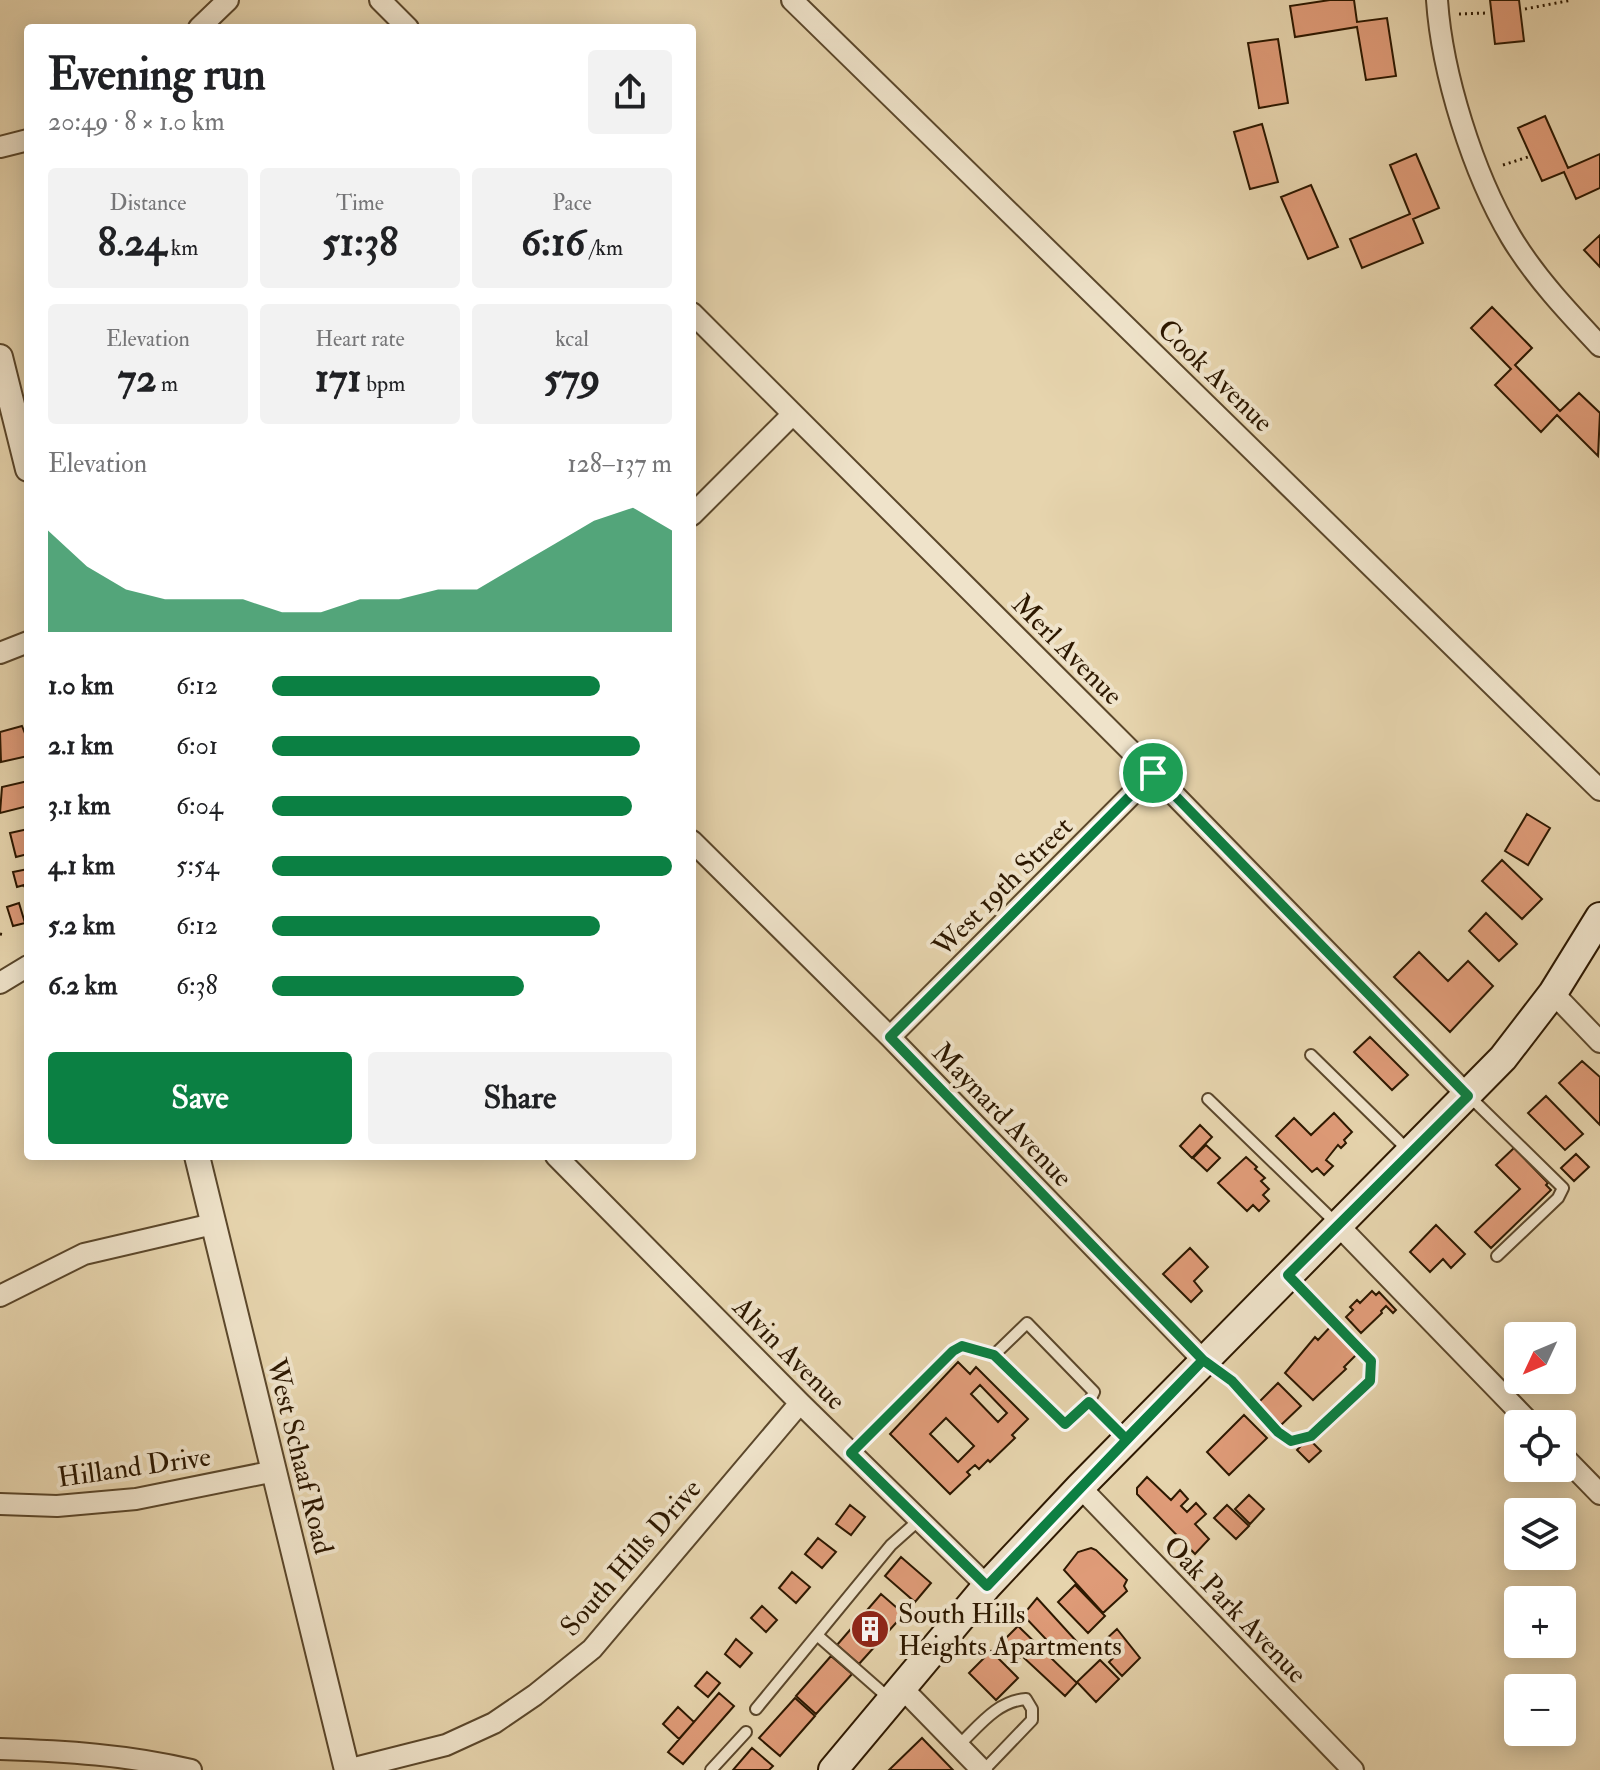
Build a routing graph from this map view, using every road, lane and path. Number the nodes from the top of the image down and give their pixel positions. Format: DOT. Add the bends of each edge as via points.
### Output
graph roads {
  1 [pos="228,0"];
  2 [pos="380,0"];
  3 [pos="792,0"];
  4 [pos="1437,0"];
  5 [pos="1572,0"];
  6 [pos="1525,9"];
  7 [pos="1487,13"];
  8 [pos="1459,14"];
  9 [pos="203,24"];
  10 [pos="404,24"];
  11 [pos="24,141"];
  12 [pos="0,147"];
  13 [pos="1528,157"];
  14 [pos="1503,165"];
  15 [pos="696,317"];
  16 [pos="1600,346"];
  17 [pos="0,357"];
  18 [pos="793,414"];
  19 [pos="24,453"];
  20 [pos="696,511"];
  21 [pos="24,644"];
  22 [pos="0,653"];
  23 [pos="1153,773"];
  24 [pos="1600,790"];
  25 [pos="696,845"];
  26 [pos="1598,925"];
  27 [pos="24,968"];
  28 [pos="0,983"];
  29 [pos="1553,993"];
  30 [pos="890,1037"];
  31 [pos="1600,1042"];
  32 [pos="1311,1055"];
  33 [pos="1468,1096"];
  34 [pos="1208,1099"];
  35 [pos="1411,1153"];
  36 [pos="198,1160"];
  37 [pos="560,1160"];
  38 [pos="213,1224"];
  39 [pos="1338,1225"];
  40 [pos="1497,1256"];
  41 [pos="1288,1275"];
  42 [pos="0,1296"];
  43 [pos="994,1355"];
  44 [pos="1203,1360"];
  45 [pos="1089,1402"];
  46 [pos="800,1403"];
  47 [pos="1517,1410"];
  48 [pos="1126,1439"];
  49 [pos="851,1453"];
  50 [pos="1576,1469"];
  51 [pos="275,1471"];
  52 [pos="1080,1487"];
  53 [pos="1600,1494"];
  54 [pos="0,1504"];
  55 [pos="919,1520"];
  56 [pos="987,1586"];
  57 [pos="817,1635"];
  58 [pos="898,1695"];
  59 [pos="756,1709"];
  60 [pos="746,1732"];
  61 [pos="958,1746"];
  62 [pos="0,1749"];
  63 [pos="838,1768"];
  64 [pos="191,1770"];
  65 [pos="347,1770"];
  66 [pos="711,1770"];
  67 [pos="983,1770"];
  68 [pos="1353,1770"];
  1 -- 9 [label="street"];
  2 -- 10 [label="street"];
  3 -- 24 [label="street, Cook Avenue"];
  4 -- 16 [label="street" via="1455,100 1493,204 1537,275"];
  5 -- 6 [label="path"];
  7 -- 8 [label="path"];
  11 -- 12 [label="street"];
  13 -- 14 [label="path"];
  15 -- 18 [label="street, Merl Avenue"];
  17 -- 19 [label="street"];
  18 -- 20 [label="street"];
  18 -- 23 [label="street, Merl Avenue"];
  21 -- 22 [label="street"];
  23 -- 30 [label="street, West 19th Street"];
  23 -- 33 [label="street, Merl Avenue"];
  25 -- 30 [label="street, Maynard Avenue"];
  26 -- 29 [label="main road"];
  27 -- 28 [label="street"];
  29 -- 31 [label="street"];
  29 -- 33 [label="main road"];
  30 -- 44 [label="street, Maynard Avenue"];
  32 -- 35 [label="lane"];
  33 -- 35 [label="main road"];
  33 -- 40 [label="lane" via="1563,1188"];
  34 -- 39 [label="lane"];
  35 -- 39 [label="main road"];
  36 -- 38 [label="street, West Schaaf Road"];
  37 -- 46 [label="street, Alvin Avenue"];
  38 -- 42 [label="street" via="84,1254"];
  38 -- 51 [label="street, West Schaaf Road"];
  39 -- 41 [label="main road"];
  39 -- 47 [label="street"];
  41 -- 44 [label="main road"];
  41 -- 44 [label="lane" via="1371,1361 1370,1381 1311,1436 1291,1441 1232,1381"];
  43 -- 45 [label="lane" via="1065,1424"];
  43 -- 45 [label="lane" via="1027,1323 1094,1392"];
  43 -- 49 [label="lane" via="967,1346 953,1351"];
  44 -- 48 [label="main road"];
  45 -- 48 [label="lane"];
  46 -- 49 [label="street, Alvin Avenue"];
  46 -- 65 [label="street, South Hills Drive" via="592,1649 494,1723 446,1745"];
  48 -- 52 [label="main road"];
  49 -- 55 [label="street, Alvin Avenue"];
  50 -- 53 [label="street"];
  51 -- 54 [label="street, Hilland Drive" via="136,1499 57,1506"];
  51 -- 65 [label="street, West Schaaf Road"];
  52 -- 56 [label="main road"];
  52 -- 68 [label="street, Oak Park Avenue"];
  55 -- 56 [label="street, Alvin Avenue"];
  55 -- 57 [label="lane" via="891,1545"];
  56 -- 58 [label="main road"];
  57 -- 58 [label="lane"];
  57 -- 59 [label="lane"];
  58 -- 61 [label="street"];
  58 -- 63 [label="main road"];
  60 -- 66 [label="lane"];
  61 -- 67 [label="street"];
  61 -- 67 [label="lane" via="1000,1706 1026,1699 1032,1720"];
  62 -- 64 [label="street" via="61,1750"];
}
